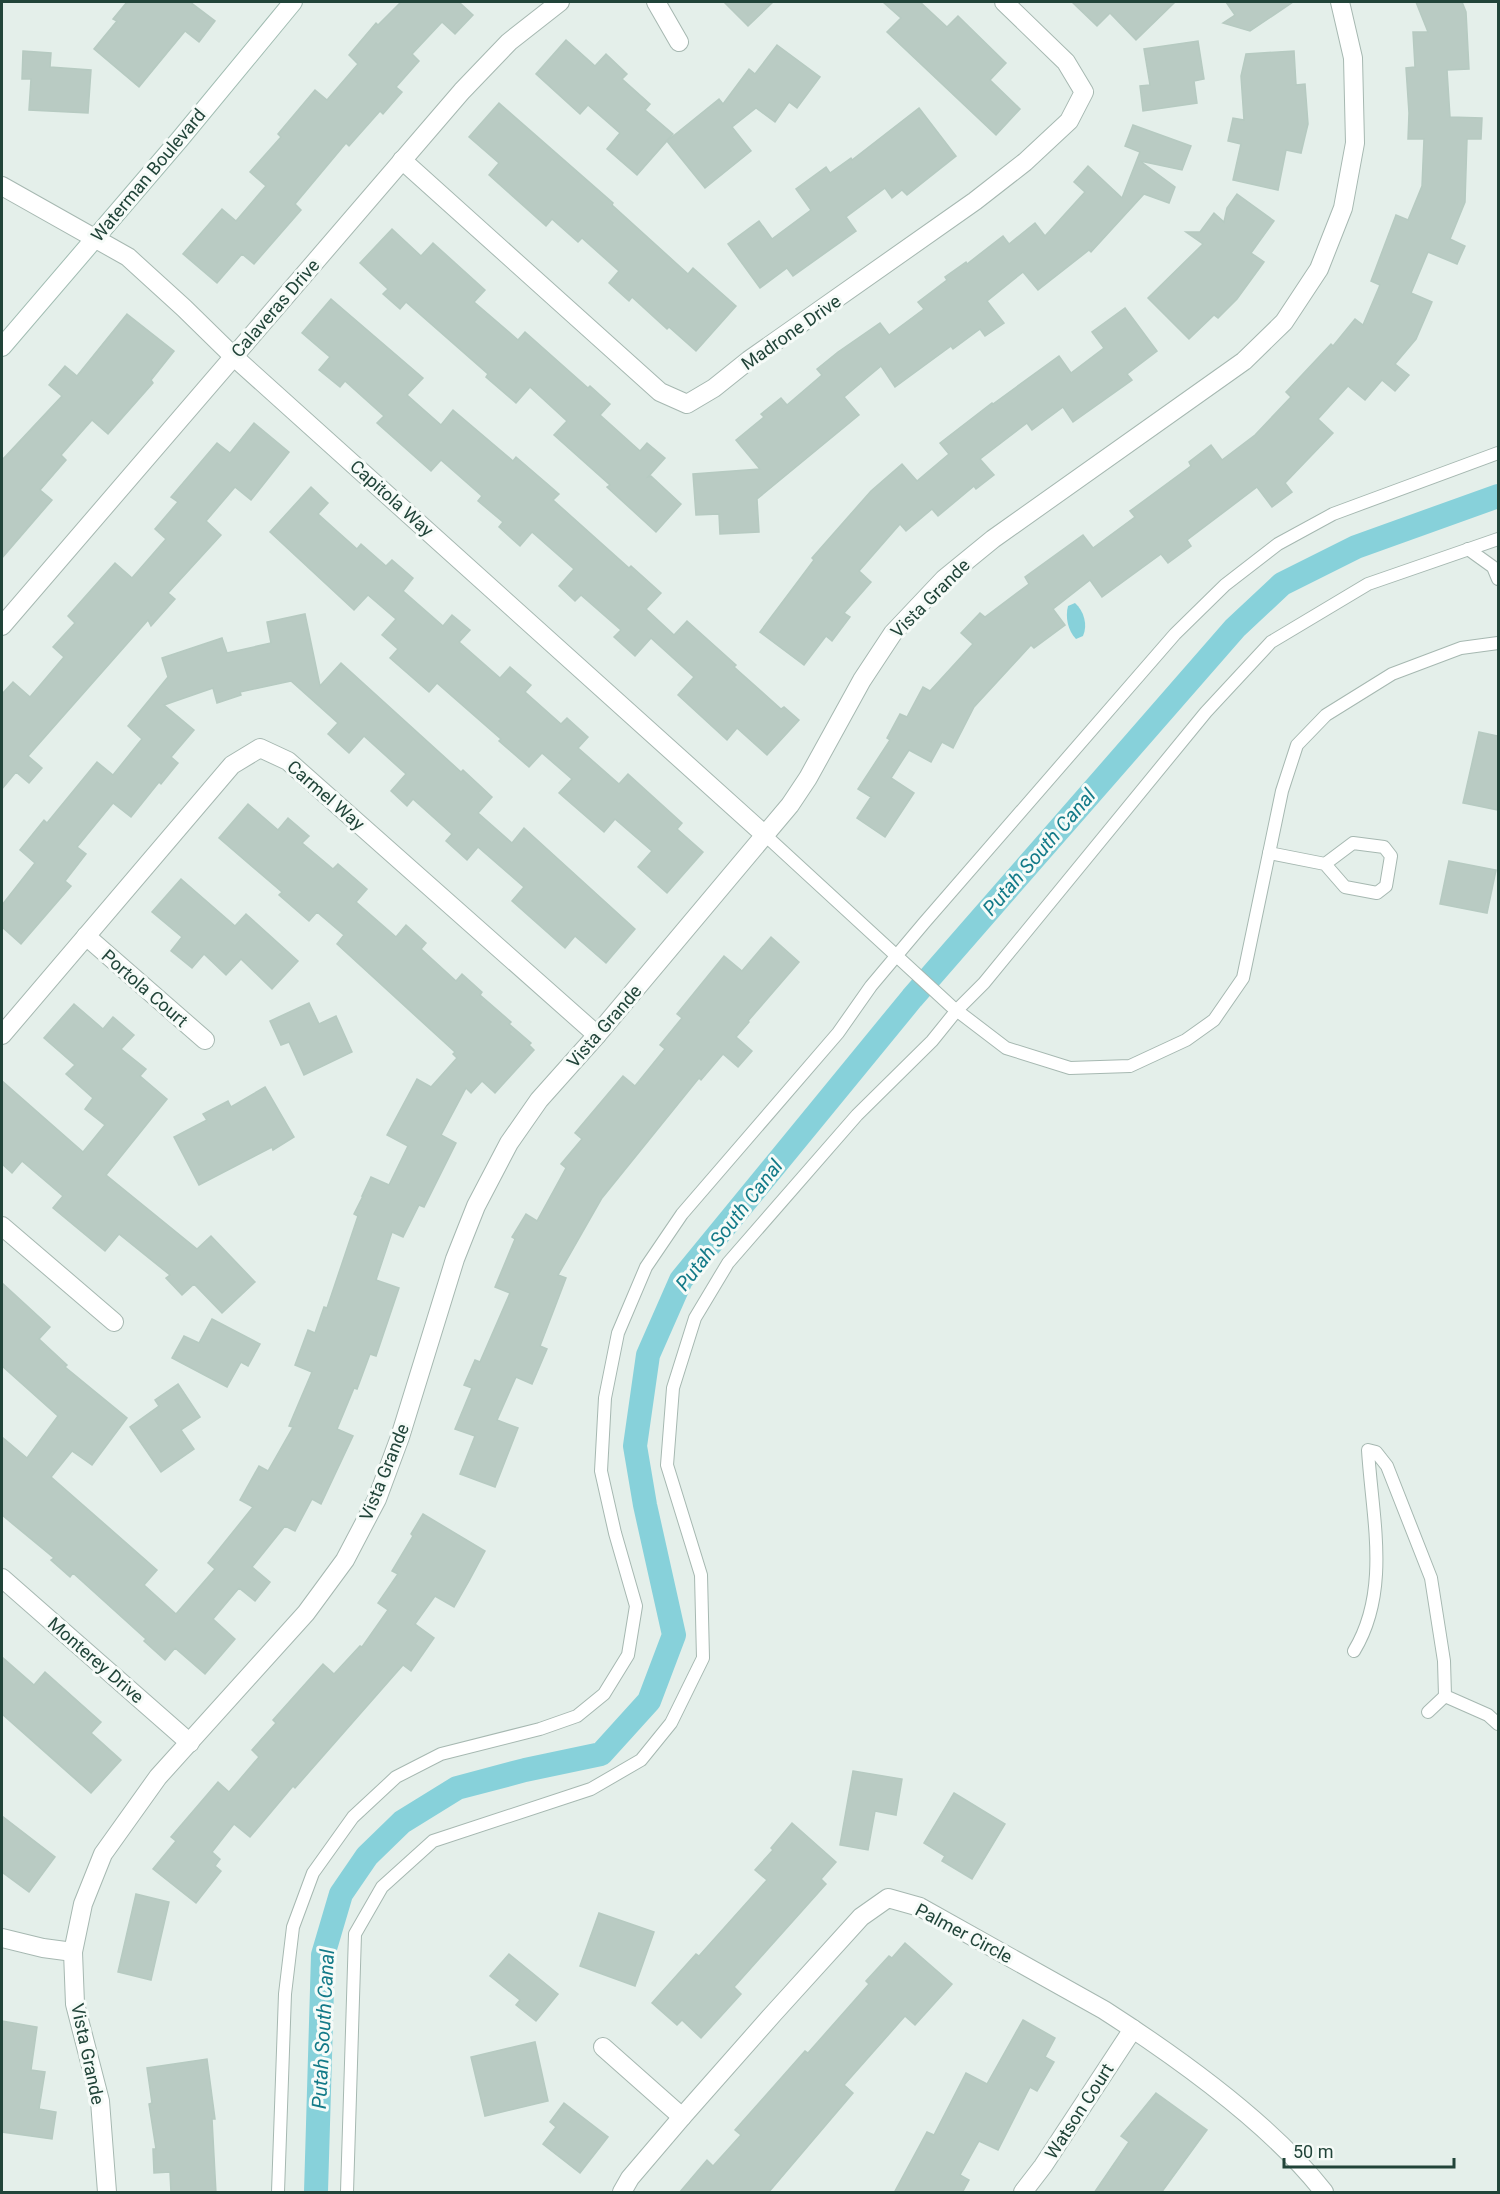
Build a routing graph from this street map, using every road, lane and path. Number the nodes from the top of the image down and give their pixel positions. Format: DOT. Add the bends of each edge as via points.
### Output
graph roads {
  1 [pos="293,2"];
  2 [pos="560,2"];
  3 [pos="656,2"];
  4 [pos="1004,2"];
  5 [pos="1341,2"];
  6 [pos="679,42"];
  7 [pos="402,160"];
  8 [pos="2,186"];
  9 [pos="95,238"];
  10 [pos="2,347"];
  11 [pos="233,356"];
  12 [pos="1498,453"];
  13 [pos="1498,539"];
  14 [pos="1468,549"];
  15 [pos="1498,579"];
  16 [pos="2,626"];
  17 [pos="1498,643"];
  18 [pos="765,835"];
  19 [pos="1269,853"];
  20 [pos="1325,864"];
  21 [pos="86,936"];
  22 [pos="900,960"];
  23 [pos="954,1008"];
  24 [pos="2,1035"];
  25 [pos="597,1035"];
  26 [pos="204,1040"];
  27 [pos="2,1226"];
  28 [pos="114,1322"];
  29 [pos="2,1578"];
  30 [pos="1354,1651"];
  31 [pos="1445,1696"];
  32 [pos="1428,1712"];
  33 [pos="1498,1724"];
  34 [pos="190,1743"];
  35 [pos="2,1938"];
  36 [pos="73,1952"];
  37 [pos="1133,2029"];
  38 [pos="603,2048"];
  39 [pos="682,2117"];
  40 [pos="107,2193"];
  41 [pos="278,2193"];
  42 [pos="347,2193"];
  43 [pos="621,2193"];
  44 [pos="1023,2193"];
  45 [pos="1323,2193"];
  1 -- 9 [label="street, Waterman Boulevard"];
  2 -- 7 [label="street, Calaveras Drive" via="509,42"];
  3 -- 6 [label="street"];
  4 -- 7 [label="street, Madrone Drive" via="1066,62 1084,92 1069,121 975,201 687,404 660,392"];
  5 -- 18 [label="street, Vista Grande" via="1353,58 1355,143 1343,208 1319,269 1284,321 1244,361 993,539 944,579 893,633 808,778"];
  7 -- 11 [label="street, Calaveras Drive"];
  8 -- 9 [label="street, Capitola Way"];
  9 -- 10 [label="street, Waterman Boulevard"];
  9 -- 11 [label="street, Capitola Way" via="128,257"];
  11 -- 16 [label="street, Calaveras Drive"];
  11 -- 18 [label="street, Capitola Way"];
  12 -- 22 [label="lane" via="1333,514 1278,544 1225,585 1175,634"];
  13 -- 14 [label="lane"];
  14 -- 15 [label="lane" via="1493,567"];
  14 -- 23 [label="lane" via="1368,584 1271,642 1206,712 984,983"];
  17 -- 19 [label="lane" via="1461,648 1392,674 1326,715 1297,745"];
  18 -- 22 [label="lane"];
  18 -- 25 [label="street, Vista Grande"];
  19 -- 20 [label="lane"];
  19 -- 23 [label="lane" via="1243,978 1214,1020 1186,1040 1130,1066 1070,1068 1006,1048"];
  20 -- 20 [label="lane" via="1353,843 1384,848 1391,856 1386,886 1377,893 1345,887"];
  21 -- 24 [label="street, Carmel Way"];
  21 -- 25 [label="street, Carmel Way" via="232,765 260,748 288,761"];
  21 -- 26 [label="street, Portola Court"];
  22 -- 23 [label="lane"];
  22 -- 41 [label="lane" via="870,986 838,1033 682,1214 646,1267 618,1333 605,1398 601,1472 636,1606 628,1655 604,1694 577,1716 441,1754 396,1777 353,1817 314,1873 293,1927 285,1994"];
  23 -- 42 [label="lane" via="932,1041 857,1115 728,1263 695,1318 673,1388 667,1465 700,1575 703,1658 671,1723 641,1760 591,1789 433,1841 382,1887 355,1934"];
  25 -- 34 [label="street, Vista Grande" via="539,1100 509,1143 476,1206 455,1259 400,1437 377,1499 345,1560 306,1613"];
  27 -- 28 [label="street"];
  29 -- 34 [label="street, Monterey Drive"];
  30 -- 31 [label="lane" via="1364,1633 1374,1598 1378,1556 1368,1450 1376,1452 1387,1466 1431,1578 1444,1661"];
  31 -- 32 [label="lane"];
  31 -- 33 [label="lane"];
  34 -- 36 [label="street, Vista Grande" via="158,1778 103,1854 82,1904"];
  35 -- 36 [label="street"];
  36 -- 40 [label="street, Vista Grande" via="75,2004 100,2101"];
  37 -- 39 [label="street, Palmer Circle" via="920,1907 888,1898 861,1917"];
  37 -- 44 [label="street, Watson Court"];
  37 -- 45 [label="street, Palmer Circle" via="1253,2119"];
  38 -- 39 [label="street"];
  39 -- 43 [label="street, Palmer Circle"];
}
